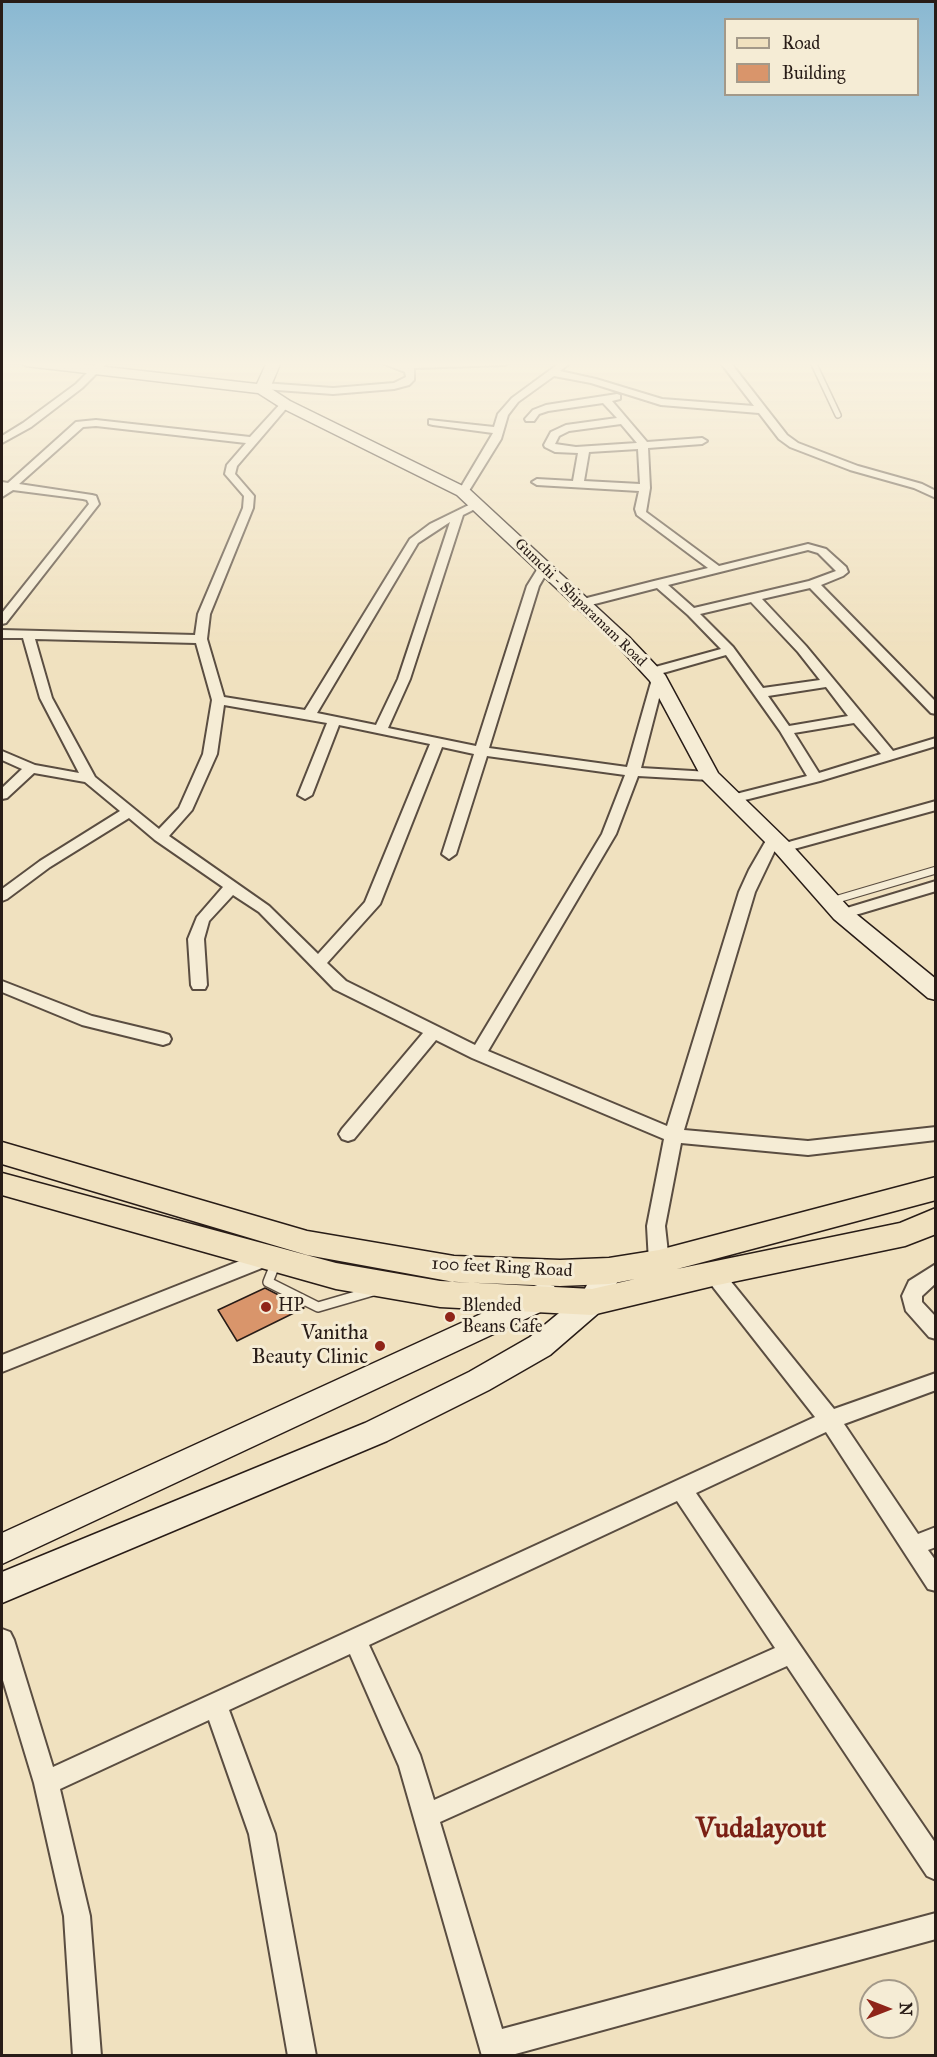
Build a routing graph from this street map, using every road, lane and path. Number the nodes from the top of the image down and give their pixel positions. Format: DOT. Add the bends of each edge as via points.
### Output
graph roads {
  1 [pos="40,458"];
  2 [pos="238,458"];
  3 [pos="391,458"];
  4 [pos="487,458"];
  5 [pos="582,458"];
  6 [pos="644,458"];
  7 [pos="828,458"];
  8 [pos="537,482"];
  9 [pos="578,484"];
  10 [pos="645,488"];
  11 [pos="4,489"];
  12 [pos="936,495"];
  13 [pos="470,498"];
  14 [pos="458,515"];
  15 [pos="544,567"];
  16 [pos="716,569"];
  17 [pos="658,583"];
  18 [pos="813,584"];
  19 [pos="755,599"];
  20 [pos="583,603"];
  21 [pos="692,612"];
  22 [pos="2,620"];
  23 [pos="2,634"];
  24 [pos="28,634"];
  25 [pos="201,639"];
  26 [pos="729,650"];
  27 [pos="655,675"];
  28 [pos="828,683"];
  29 [pos="758,693"];
  30 [pos="218,700"];
  31 [pos="936,710"];
  32 [pos="309,716"];
  33 [pos="857,718"];
  34 [pos="334,721"];
  35 [pos="380,730"];
  36 [pos="786,731"];
  37 [pos="936,742"];
  38 [pos="437,743"];
  39 [pos="480,751"];
  40 [pos="2,755"];
  41 [pos="891,757"];
  42 [pos="32,768"];
  43 [pos="633,772"];
  44 [pos="710,776"];
  45 [pos="815,778"];
  46 [pos="89,779"];
  47 [pos="2,795"];
  48 [pos="305,795"];
  49 [pos="734,799"];
  50 [pos="936,805"];
  51 [pos="129,812"];
  52 [pos="160,837"];
  53 [pos="778,844"];
  54 [pos="449,854"];
  55 [pos="936,870"];
  56 [pos="232,887"];
  57 [pos="932,891"];
  58 [pos="2,896"];
  59 [pos="836,908"];
  60 [pos="318,963"];
  61 [pos="199,985"];
  62 [pos="2,986"];
  63 [pos="936,992"];
  64 [pos="433,1032"];
  65 [pos="163,1039"];
  66 [pos="478,1054"];
  67 [pos="936,1133"];
  68 [pos="348,1134"];
  69 [pos="673,1136"];
  70 [pos="2,1153"];
  71 [pos="2,1184"];
  72 [pos="936,1188"];
  73 [pos="936,1220"];
  74 [pos="274,1258"];
  75 [pos="659,1262"];
  76 [pos="609,1271"];
  77 [pos="936,1272"];
  78 [pos="560,1273"];
  79 [pos="713,1274"];
  80 [pos="540,1300"];
  81 [pos="592,1302"];
  82 [pos="936,1330"];
  83 [pos="2,1364"];
  84 [pos="936,1381"];
  85 [pos="830,1420"];
  86 [pos="681,1489"];
  87 [pos="936,1537"];
  88 [pos="913,1546"];
  89 [pos="2,1549"];
  90 [pos="936,1581"];
  91 [pos="2,1588"];
  92 [pos="2,1640"];
  93 [pos="355,1640"];
  94 [pos="791,1652"];
  95 [pos="215,1704"];
  96 [pos="46,1783"];
  97 [pos="426,1816"];
  98 [pos="936,1867"];
  99 [pos="936,1926"];
  100 [pos="494,2050"];
  101 [pos="87,2055"];
  102 [pos="302,2055"];
  1 -- 11 [label="street"];
  2 -- 25 [label="street" via="230,474 249,496 248,508 204,614"];
  3 -- 13 [label="street, Gumchi - Shiparamam Road"];
  4 -- 13 [label="street"];
  5 -- 9 [label="street"];
  6 -- 10 [label="street"];
  7 -- 12 [label="street"];
  8 -- 9 [label="street"];
  9 -- 10 [label="street"];
  10 -- 16 [label="street" via="641,513"];
  11 -- 22 [label="street" via="83,496 92,498 94,504"];
  13 -- 14 [label="street"];
  13 -- 15 [label="street, Gumchi - Shiparamam Road"];
  14 -- 32 [label="street" via="421,535 408,549"];
  14 -- 35 [label="street" via="404,679"];
  15 -- 20 [label="street, Gumchi - Shiparamam Road"];
  15 -- 39 [label="street" via="533,586"];
  16 -- 17 [label="street"];
  16 -- 18 [label="street" via="814,547 842,572"];
  17 -- 20 [label="street"];
  17 -- 21 [label="street"];
  18 -- 19 [label="street"];
  18 -- 31 [label="street"];
  19 -- 21 [label="street"];
  19 -- 28 [label="street"];
  20 -- 27 [label="street, Gumchi - Shiparamam Road"];
  21 -- 26 [label="street"];
  23 -- 24 [label="street"];
  24 -- 25 [label="street"];
  24 -- 46 [label="street" via="46,698"];
  25 -- 30 [label="street"];
  26 -- 27 [label="street"];
  26 -- 29 [label="street"];
  27 -- 43 [label="street"];
  27 -- 44 [label="street, Gumchi - Shiparamam Road"];
  28 -- 29 [label="street"];
  28 -- 33 [label="street"];
  29 -- 36 [label="street"];
  30 -- 32 [label="street"];
  30 -- 52 [label="street" via="210,754 185,810"];
  32 -- 34 [label="street"];
  33 -- 36 [label="street"];
  33 -- 41 [label="street"];
  34 -- 35 [label="street"];
  34 -- 48 [label="street"];
  35 -- 38 [label="street"];
  36 -- 45 [label="street"];
  37 -- 41 [label="street"];
  38 -- 39 [label="street"];
  38 -- 60 [label="street" via="372,904"];
  39 -- 43 [label="street"];
  39 -- 54 [label="street"];
  40 -- 42 [label="street"];
  41 -- 45 [label="street"];
  42 -- 46 [label="street"];
  42 -- 47 [label="street"];
  43 -- 44 [label="street"];
  43 -- 66 [label="street" via="609,834"];
  44 -- 49 [label="street, Gumchi - Shiparamam Road"];
  45 -- 49 [label="street"];
  46 -- 51 [label="street"];
  49 -- 53 [label="street, Gumchi - Shiparamam Road"];
  50 -- 53 [label="street"];
  51 -- 52 [label="street"];
  51 -- 58 [label="street"];
  52 -- 56 [label="street"];
  53 -- 59 [label="street, Gumchi - Shiparamam Road"];
  53 -- 69 [label="street" via="756,870 747,892"];
  55 -- 59 [label="lane"];
  56 -- 60 [label="street" via="264,909"];
  56 -- 61 [label="street" via="202,920 196,939"];
  57 -- 59 [label="street"];
  59 -- 63 [label="street, Gumchi - Shiparamam Road"];
  60 -- 64 [label="street" via="340,985"];
  62 -- 65 [label="street" via="88,1021"];
  64 -- 66 [label="street"];
  64 -- 68 [label="street"];
  66 -- 69 [label="street"];
  67 -- 69 [label="street" via="808,1148"];
  69 -- 75 [label="street" via="656,1226"];
  70 -- 78 [label="main road, 100 feet Ring Road" via="307,1243 454,1269"];
  71 -- 74 [label="main road, 100 feet Ring Road"];
  72 -- 75 [label="main road, 100 feet Ring Road"];
  73 -- 79 [label="main road, 100 feet Ring Road" via="905,1234"];
  74 -- 80 [label="main road, 100 feet Ring Road" via="336,1276 440,1294"];
  74 -- 83 [label="street"];
  75 -- 76 [label="main road, 100 feet Ring Road"];
  76 -- 78 [label="main road, 100 feet Ring Road"];
  76 -- 81 [label="street"];
  77 -- 82 [label="street" via="916,1287 912,1296 913,1305"];
  78 -- 80 [label="street"];
  79 -- 81 [label="main road, 100 feet Ring Road"];
  79 -- 85 [label="street"];
  80 -- 81 [label="main road, 100 feet Ring Road"];
  80 -- 89 [label="street"];
  81 -- 91 [label="street" via="540,1346 376,1432"];
  84 -- 85 [label="street"];
  85 -- 86 [label="street"];
  85 -- 88 [label="street"];
  86 -- 93 [label="street"];
  86 -- 94 [label="street"];
  87 -- 88 [label="street"];
  88 -- 90 [label="street"];
  92 -- 96 [label="street"];
  93 -- 95 [label="street"];
  93 -- 97 [label="street" via="411,1764"];
  94 -- 97 [label="street"];
  94 -- 98 [label="street"];
  95 -- 96 [label="street"];
  95 -- 102 [label="street" via="262,1834"];
  96 -- 101 [label="street" via="77,1916"];
  97 -- 100 [label="street"];
  99 -- 100 [label="street"];
}
